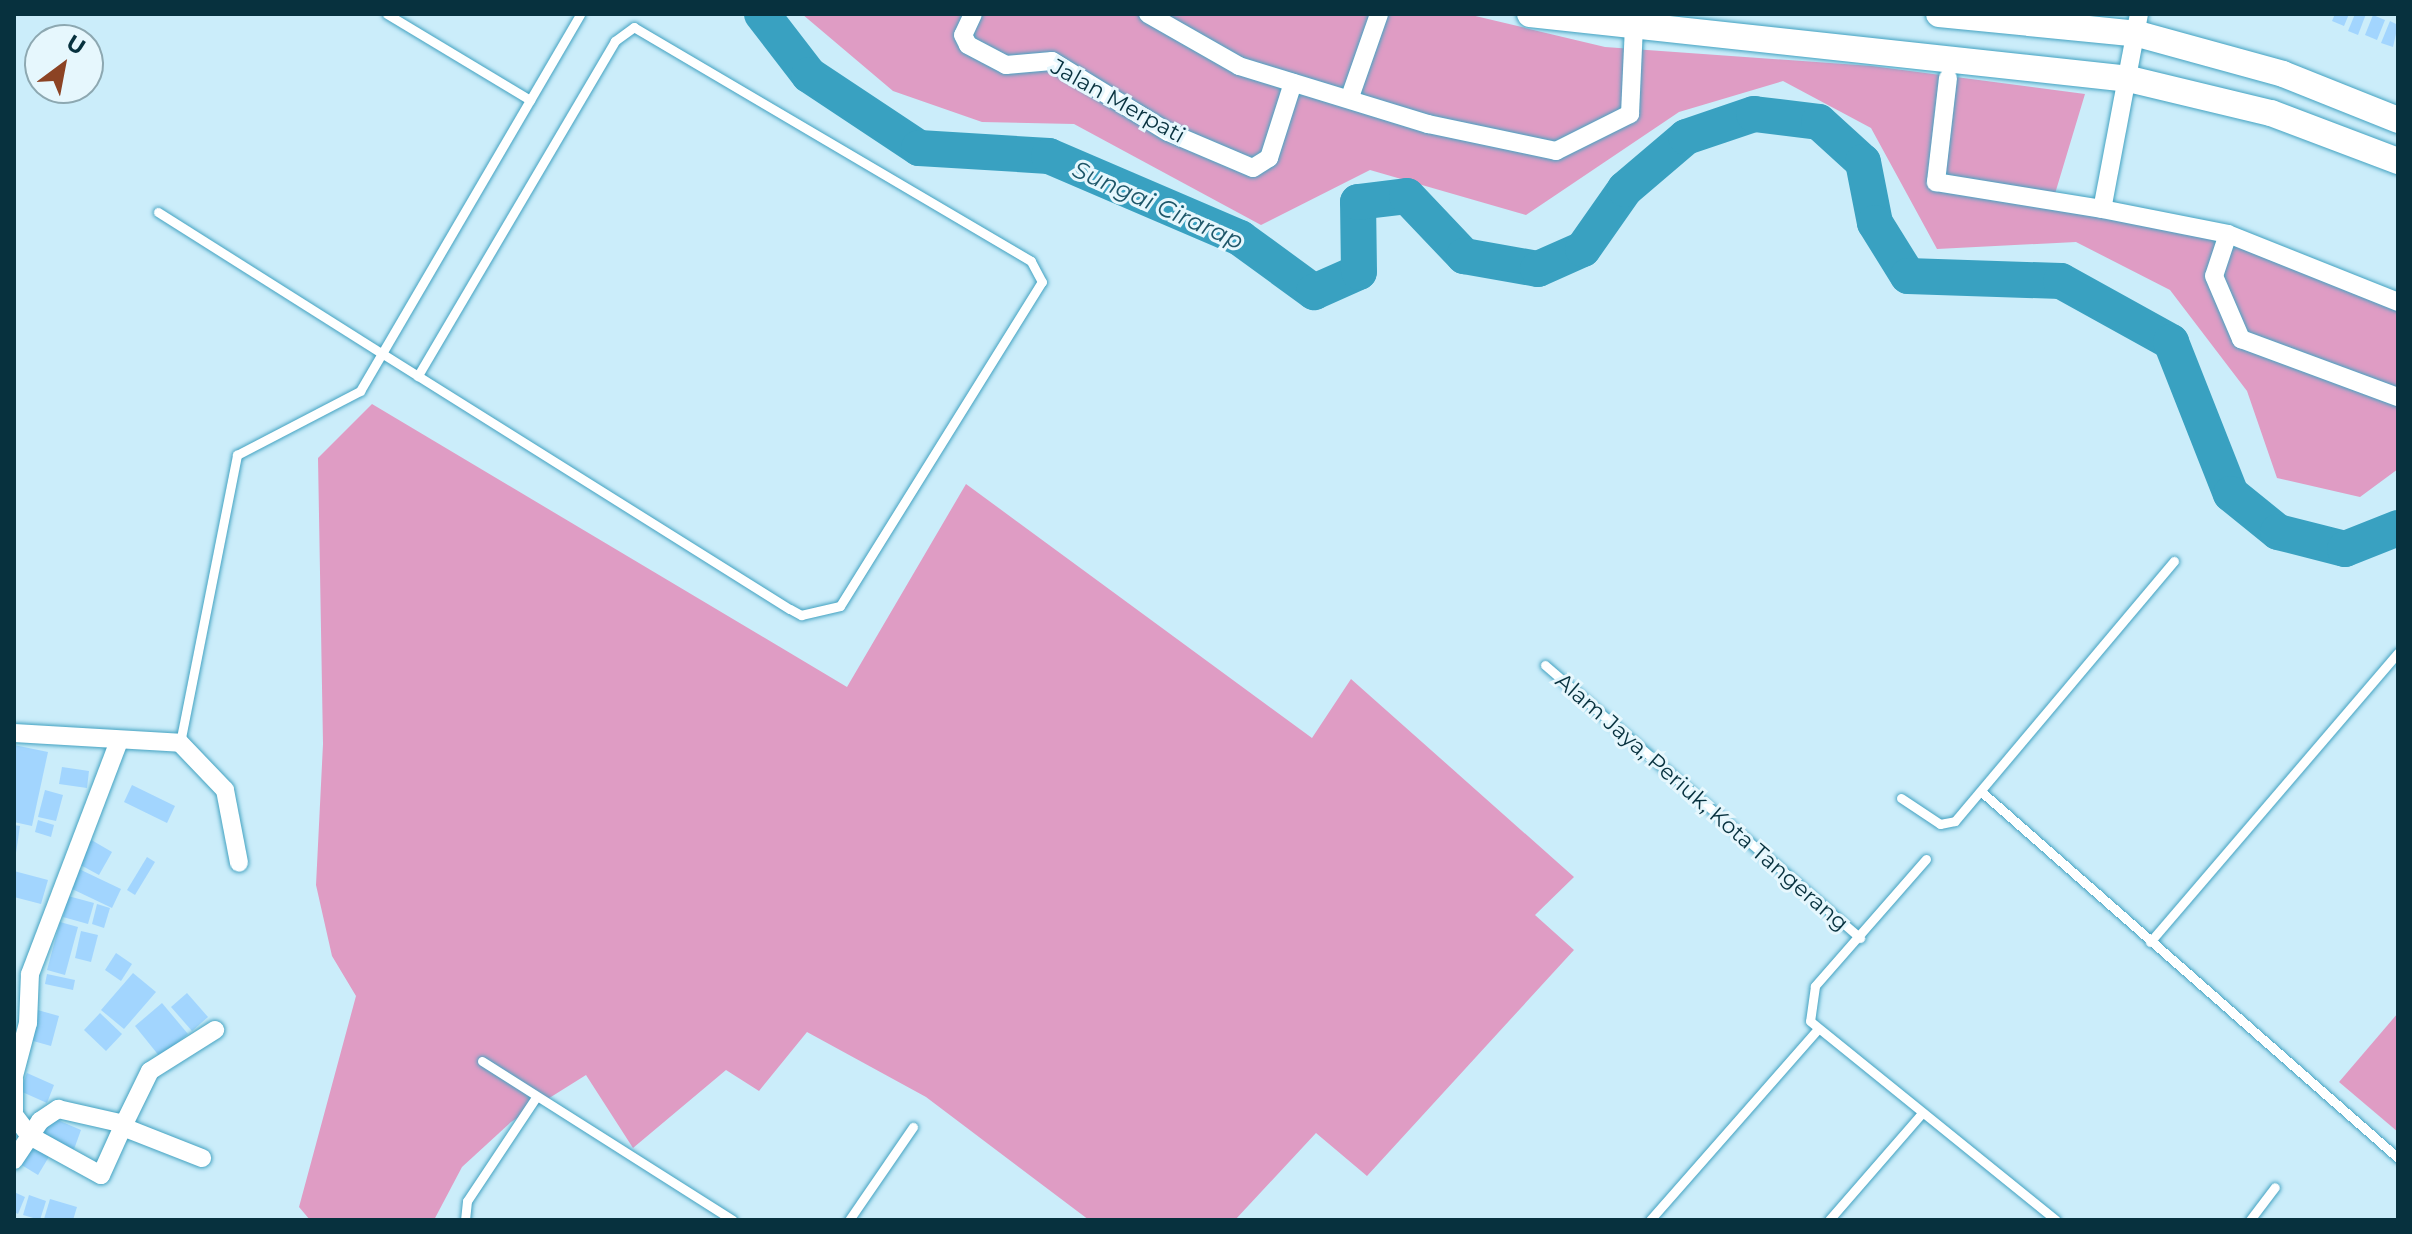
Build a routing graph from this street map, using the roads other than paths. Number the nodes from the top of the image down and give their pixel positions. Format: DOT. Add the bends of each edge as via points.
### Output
graph roads {
  1 [pos="387,14"];
  2 [pos="580,14"];
  3 [pos="973,14"];
  4 [pos="1148,14"];
  5 [pos="1379,14"];
  6 [pos="1530,14"];
  7 [pos="1939,14"];
  8 [pos="1634,27"];
  9 [pos="2137,31"];
  10 [pos="2130,74"];
  11 [pos="1948,78"];
  12 [pos="1293,83"];
  13 [pos="1350,97"];
  14 [pos="530,100"];
  15 [pos="2398,120"];
  16 [pos="2398,161"];
  17 [pos="2102,209"];
  18 [pos="158,212"];
  19 [pos="2228,234"];
  20 [pos="2398,302"];
  21 [pos="383,354"];
  22 [pos="418,376"];
  23 [pos="2398,397"];
  24 [pos="2174,561"];
  25 [pos="2398,653"];
  26 [pos="1545,665"];
  27 [pos="14,733"];
  28 [pos="119,741"];
  29 [pos="180,743"];
  30 [pos="1984,794"];
  31 [pos="1901,798"];
  32 [pos="1926,859"];
  33 [pos="239,863"];
  34 [pos="1860,938"];
  35 [pos="2150,942"];
  36 [pos="1818,1029"];
  37 [pos="215,1030"];
  38 [pos="482,1061"];
  39 [pos="14,1078"];
  40 [pos="536,1097"];
  41 [pos="14,1113"];
  42 [pos="1922,1113"];
  43 [pos="124,1125"];
  44 [pos="913,1127"];
  45 [pos="30,1136"];
  46 [pos="202,1158"];
  47 [pos="2398,1158"];
  48 [pos="14,1160"];
  49 [pos="2275,1187"];
  50 [pos="465,1220"];
  51 [pos="733,1220"];
  52 [pos="849,1220"];
  53 [pos="1650,1220"];
  54 [pos="1829,1220"];
  55 [pos="2056,1220"];
  56 [pos="2250,1220"];
  1 -- 14 [label="lane"];
  2 -- 14 [label="lane"];
  3 -- 12 [label="street, Jalan Merpati" via="963,35 968,45 1011,66 1052,61 1168,132 1253,168 1269,158"];
  4 -- 12 [label="street" via="1230,63"];
  5 -- 13 [label="street"];
  6 -- 8 [label="main road"];
  7 -- 9 [label="main road"];
  8 -- 10 [label="main road"];
  8 -- 13 [label="street" via="1631,112 1564,150 1428,124"];
  9 -- 10 [label="street"];
  9 -- 15 [label="main road" via="2283,74"];
  10 -- 16 [label="main road" via="2271,113"];
  10 -- 17 [label="street"];
  11 -- 17 [label="street" via="1936,182"];
  12 -- 13 [label="street"];
  14 -- 21 [label="lane"];
  17 -- 19 [label="street"];
  18 -- 21 [label="lane"];
  19 -- 20 [label="street"];
  19 -- 23 [label="street" via="2214,276 2241,339"];
  21 -- 22 [label="lane"];
  21 -- 29 [label="lane" via="360,391 237,455"];
  22 -- 22 [label="lane" via="615,41 634,27 1031,261 1042,282 840,606 817,616 790,609"];
  24 -- 30 [label="lane"];
  25 -- 35 [label="lane"];
  26 -- 34 [label="lane, Alam Jaya, Periuk, Kota Tangerang"];
  27 -- 28 [label="street"];
  28 -- 29 [label="street"];
  28 -- 39 [label="street" via="30,974 28,1023"];
  29 -- 33 [label="street" via="225,790"];
  30 -- 31 [label="lane" via="1944,825"];
  30 -- 35 [label="lane"];
  32 -- 34 [label="lane, Alam Jaya, Periuk, Kota Tangerang"];
  34 -- 36 [label="lane, Alam Jaya, Periuk, Kota Tangerang" via="1809,998"];
  35 -- 47 [label="lane"];
  36 -- 42 [label="lane"];
  36 -- 53 [label="lane"];
  37 -- 43 [label="street" via="150,1071"];
  38 -- 40 [label="lane"];
  39 -- 41 [label="street"];
  40 -- 50 [label="lane" via="467,1201"];
  40 -- 51 [label="lane"];
  41 -- 45 [label="street"];
  42 -- 54 [label="lane"];
  42 -- 55 [label="lane"];
  43 -- 45 [label="street" via="58,1109"];
  43 -- 45 [label="street" via="101,1175"];
  43 -- 46 [label="street"];
  44 -- 52 [label="lane"];
  45 -- 48 [label="street"];
  49 -- 56 [label="lane"];
}
